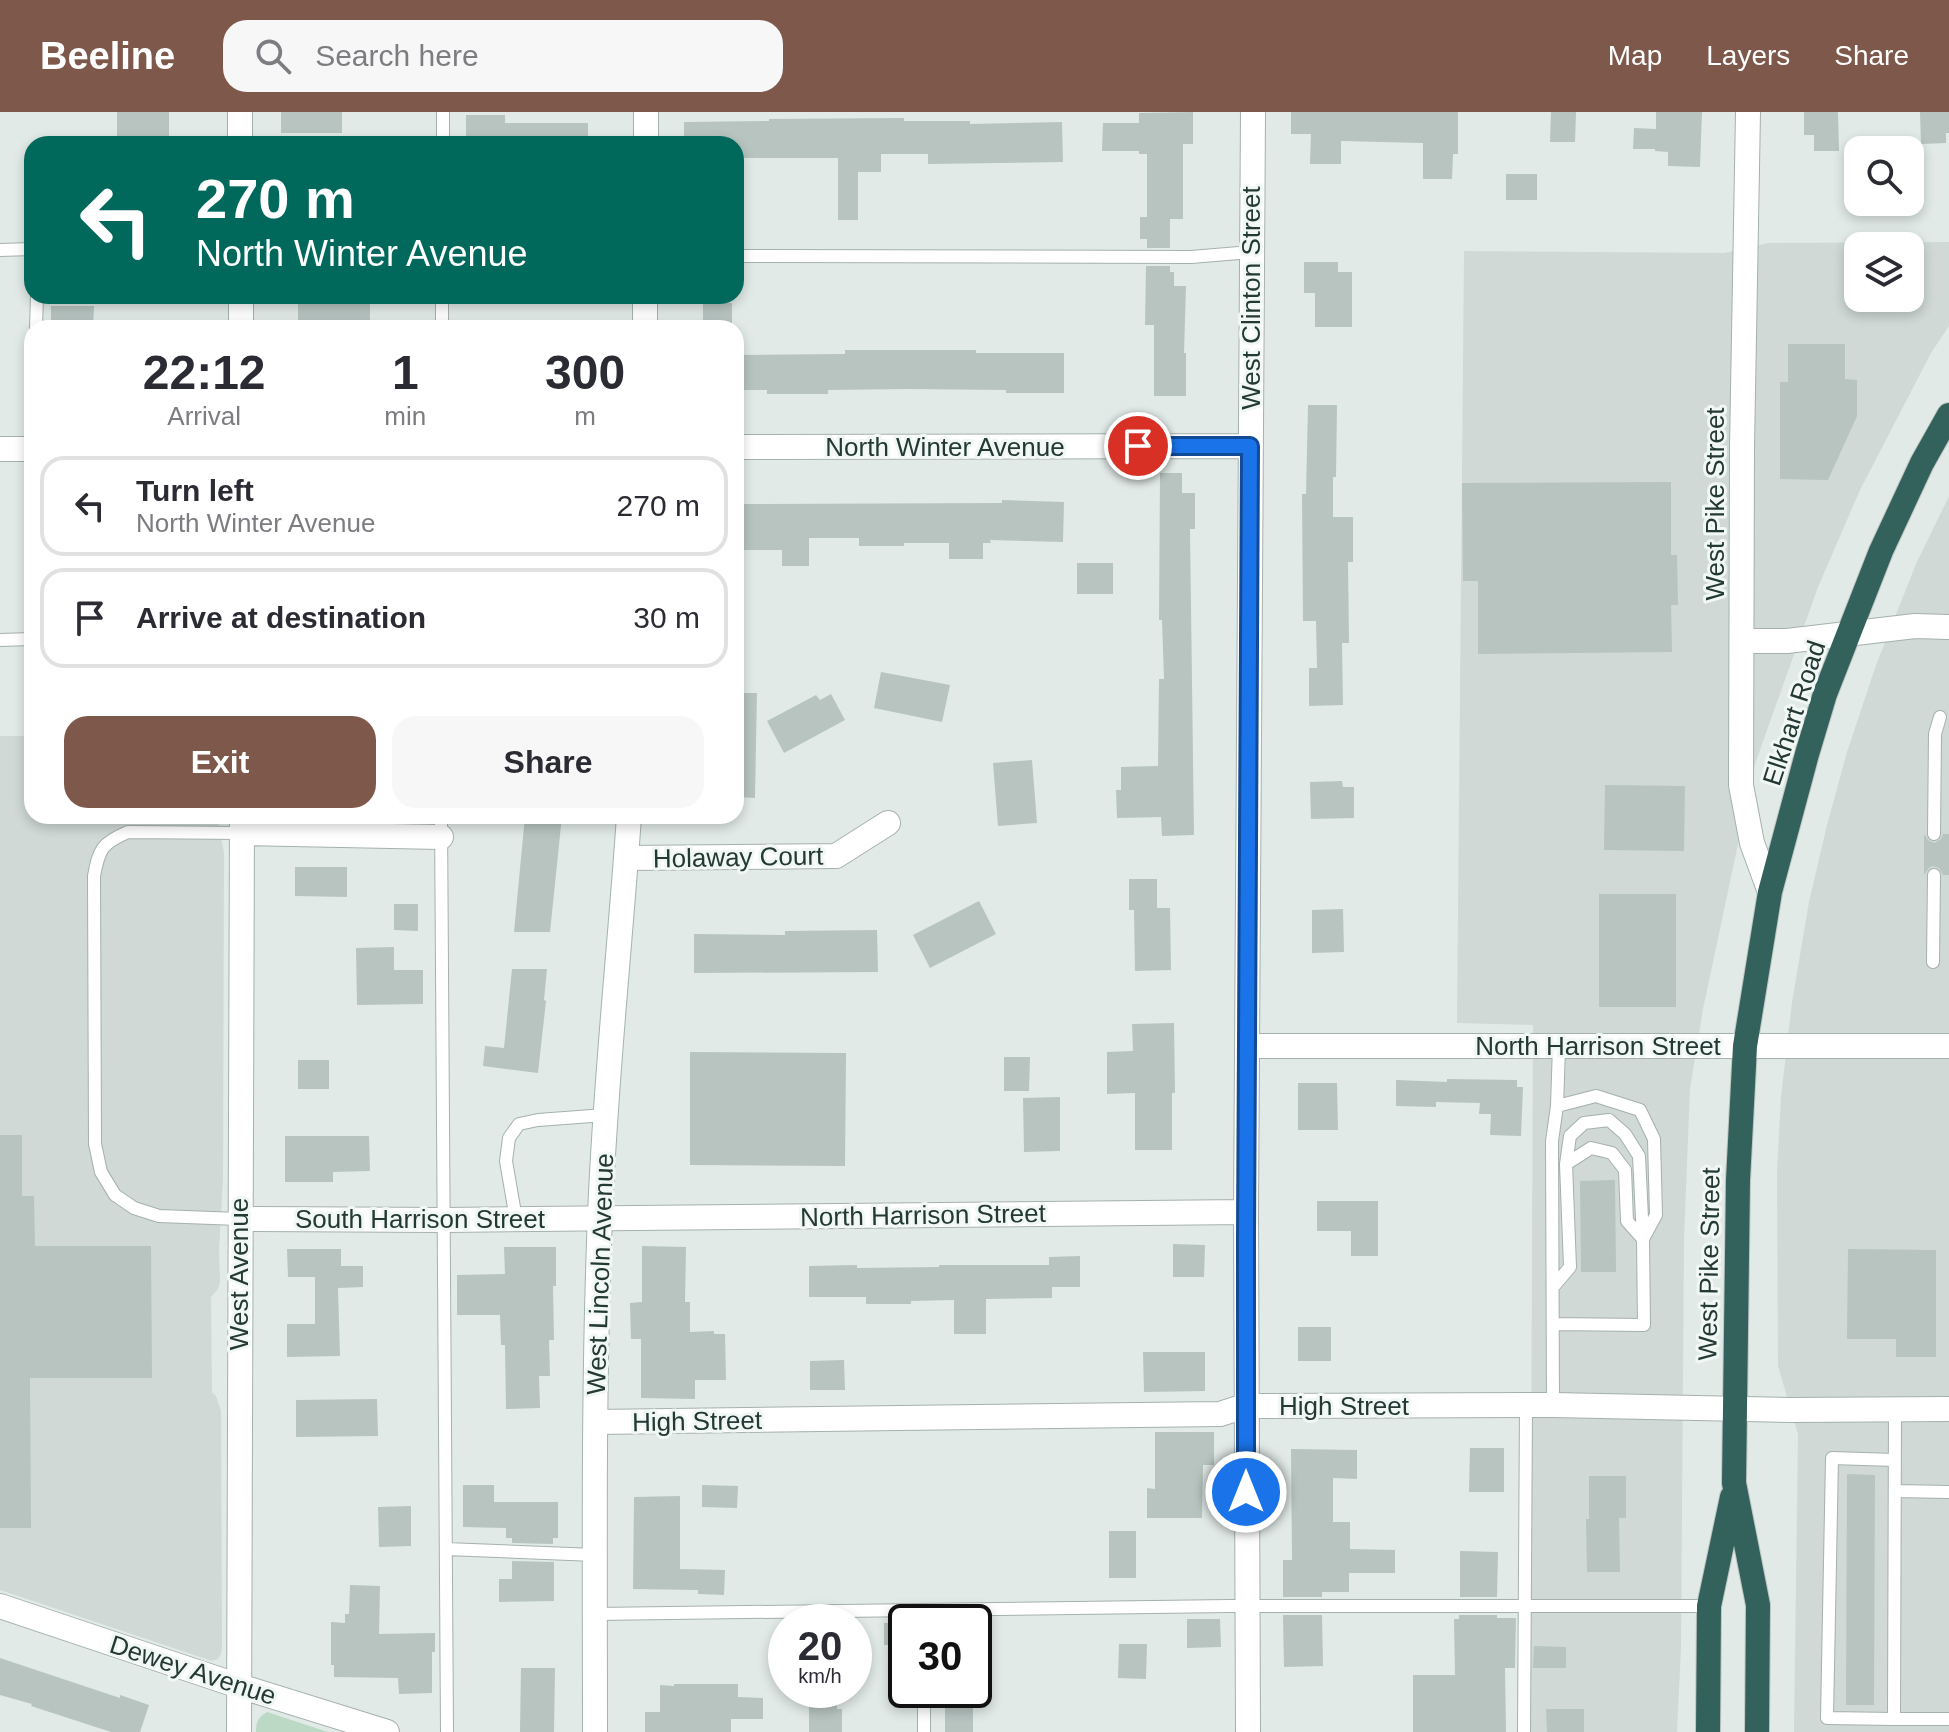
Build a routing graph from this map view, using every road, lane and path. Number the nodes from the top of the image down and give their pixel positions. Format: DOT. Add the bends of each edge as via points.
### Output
graph roads {
  1 [pos="240,112"];
  2 [pos="443,112"];
  3 [pos="646,112"];
  4 [pos="1253,112"];
  5 [pos="1748,112"];
  6 [pos="240,136"];
  7 [pos="443,136"];
  8 [pos="646,136"];
  9 [pos="24,249"];
  10 [pos="0,250"];
  11 [pos="1251,252"];
  12 [pos="744,256"];
  13 [pos="1949,415"];
  14 [pos="1250,446"];
  15 [pos="744,447"];
  16 [pos="0,449"];
  17 [pos="24,449"];
  18 [pos="1949,627"];
  19 [pos="1850,633"];
  20 [pos="24,639"];
  21 [pos="0,640"];
  22 [pos="1742,641"];
  23 [pos="1940,717"];
  24 [pos="888,823"];
  25 [pos="242,824"];
  26 [pos="628,824"];
  27 [pos="441,827"];
  28 [pos="1934,834"];
  29 [pos="626,858"];
  30 [pos="1934,875"];
  31 [pos="1770,892"];
  32 [pos="1933,962"];
  33 [pos="1247,1046"];
  34 [pos="1745,1046"];
  35 [pos="1949,1046"];
  36 [pos="1559,1047"];
  37 [pos="1557,1106"];
  38 [pos="605,1115"];
  39 [pos="1566,1164"];
  40 [pos="1246,1212"];
  41 [pos="600,1217"];
  42 [pos="239,1219"];
  43 [pos="516,1219"];
  44 [pos="445,1220"];
  45 [pos="1643,1239"];
  46 [pos="1553,1287"];
  47 [pos="1553,1324"];
  48 [pos="1553,1405"];
  49 [pos="1245,1406"];
  50 [pos="1526,1406"];
  51 [pos="1735,1408"];
  52 [pos="1895,1409"];
  53 [pos="1949,1409"];
  54 [pos="596,1422"];
  55 [pos="1895,1460"];
  56 [pos="1734,1483"];
  57 [pos="1895,1491"];
  58 [pos="1949,1492"];
  59 [pos="446,1549"];
  60 [pos="595,1555"];
  61 [pos="1525,1605"];
  62 [pos="0,1606"];
  63 [pos="1247,1606"];
  64 [pos="1709,1606"];
  65 [pos="595,1614"];
  66 [pos="992,1614"];
  67 [pos="888,1616"];
  68 [pos="239,1686"];
  69 [pos="924,1708"];
  70 [pos="1894,1719"];
  71 [pos="1949,1719"];
  72 [pos="1926,1726"];
  73 [pos="239,1732"];
  74 [pos="387,1732"];
  75 [pos="447,1732"];
  76 [pos="595,1732"];
  77 [pos="924,1732"];
  78 [pos="1248,1732"];
  79 [pos="1524,1732"];
  80 [pos="1708,1732"];
  81 [pos="1757,1732"];
  1 -- 6 [label="street"];
  2 -- 7 [label="lane"];
  3 -- 8 [label="street"];
  4 -- 11 [label="street, West Clinton Street"];
  5 -- 22 [label="street, West Pike Street"];
  9 -- 10 [label="lane"];
  11 -- 12 [label="lane" via="1191,257"];
  11 -- 14 [label="street, West Clinton Street"];
  13 -- 19 [label="highway, Elkhart Road" via="1881,551"];
  14 -- 15 [label="street, North Winter Avenue"];
  14 -- 33 [label="street, West Clinton Street"];
  16 -- 17 [label="street"];
  18 -- 19 [label="street"];
  19 -- 22 [label="street"];
  19 -- 31 [label="highway, Elkhart Road" via="1825,694"];
  20 -- 21 [label="lane"];
  22 -- 31 [label="street, West Pike Street" via="1741,785 1752,843"];
  23 -- 28 [label="lane" via="1935,734"];
  24 -- 29 [label="street, Holaway Court" via="836,856"];
  25 -- 27 [label="street"];
  25 -- 42 [label="street, West Avenue"];
  25 -- 42 [label="lane" via="128,832 99,852 94,876 95,1144 101,1172 115,1195 134,1208 159,1216"];
  26 -- 29 [label="street, West Lincoln Avenue"];
  27 -- 44 [label="lane"];
  29 -- 38 [label="street, West Lincoln Avenue"];
  30 -- 32 [label="lane"];
  31 -- 34 [label="highway, Elkhart Road"];
  33 -- 36 [label="street, North Harrison Street"];
  33 -- 40 [label="street, West Clinton Street"];
  34 -- 35 [label="street, North Harrison Street"];
  34 -- 36 [label="street, North Harrison Street"];
  34 -- 51 [label="highway, West Pike Street"];
  36 -- 37 [label="lane"];
  37 -- 45 [label="lane" via="1596,1096 1640,1110 1654,1139 1655,1169 1656,1215"];
  37 -- 46 [label="lane" via="1552,1141"];
  38 -- 41 [label="street, West Lincoln Avenue"];
  38 -- 43 [label="lane" via="519,1124 509,1138 506,1161"];
  39 -- 45 [label="lane" via="1591,1148 1612,1153 1625,1170 1627,1221"];
  39 -- 45 [label="lane" via="1570,1136 1584,1123 1609,1120 1625,1134 1639,1156"];
  39 -- 46 [label="lane" via="1570,1267"];
  40 -- 41 [label="street, North Harrison Street"];
  40 -- 49 [label="street, West Clinton Street"];
  41 -- 43 [label="street, South Harrison Street"];
  41 -- 54 [label="street, West Lincoln Avenue"];
  42 -- 44 [label="street, South Harrison Street"];
  42 -- 68 [label="street, West Avenue"];
  43 -- 44 [label="street, South Harrison Street"];
  44 -- 59 [label="lane"];
  45 -- 47 [label="lane" via="1644,1325"];
  46 -- 47 [label="lane"];
  47 -- 48 [label="lane"];
  48 -- 50 [label="street, High Street"];
  48 -- 51 [label="street, High Street"];
  49 -- 50 [label="street, High Street"];
  49 -- 54 [label="street, High Street" via="1220,1414"];
  49 -- 63 [label="street, West Clinton Street"];
  50 -- 61 [label="lane"];
  51 -- 52 [label="street, High Street"];
  51 -- 56 [label="highway, West Pike Street"];
  52 -- 53 [label="street, High Street"];
  52 -- 55 [label="lane"];
  54 -- 60 [label="street, West Lincoln Avenue"];
  55 -- 57 [label="lane"];
  55 -- 70 [label="lane" via="1832,1458 1827,1718"];
  56 -- 64 [label="highway, West Pike Street"];
  56 -- 81 [label="highway, West Pike Street" via="1758,1605"];
  57 -- 58 [label="lane"];
  57 -- 70 [label="lane"];
  59 -- 60 [label="lane"];
  59 -- 75 [label="lane"];
  60 -- 65 [label="street, West Lincoln Avenue"];
  61 -- 63 [label="lane"];
  61 -- 64 [label="lane"];
  61 -- 79 [label="lane"];
  62 -- 68 [label="street, Dewey Avenue"];
  63 -- 66 [label="lane"];
  63 -- 78 [label="street, West Clinton Street"];
  64 -- 80 [label="highway, West Pike Street"];
  65 -- 67 [label="lane"];
  65 -- 76 [label="street, West Lincoln Avenue"];
  68 -- 73 [label="street, West Avenue"];
  68 -- 74 [label="street, Dewey Avenue"];
  69 -- 77 [label="lane"];
  70 -- 72 [label="lane"];
  71 -- 72 [label="lane"];
}
